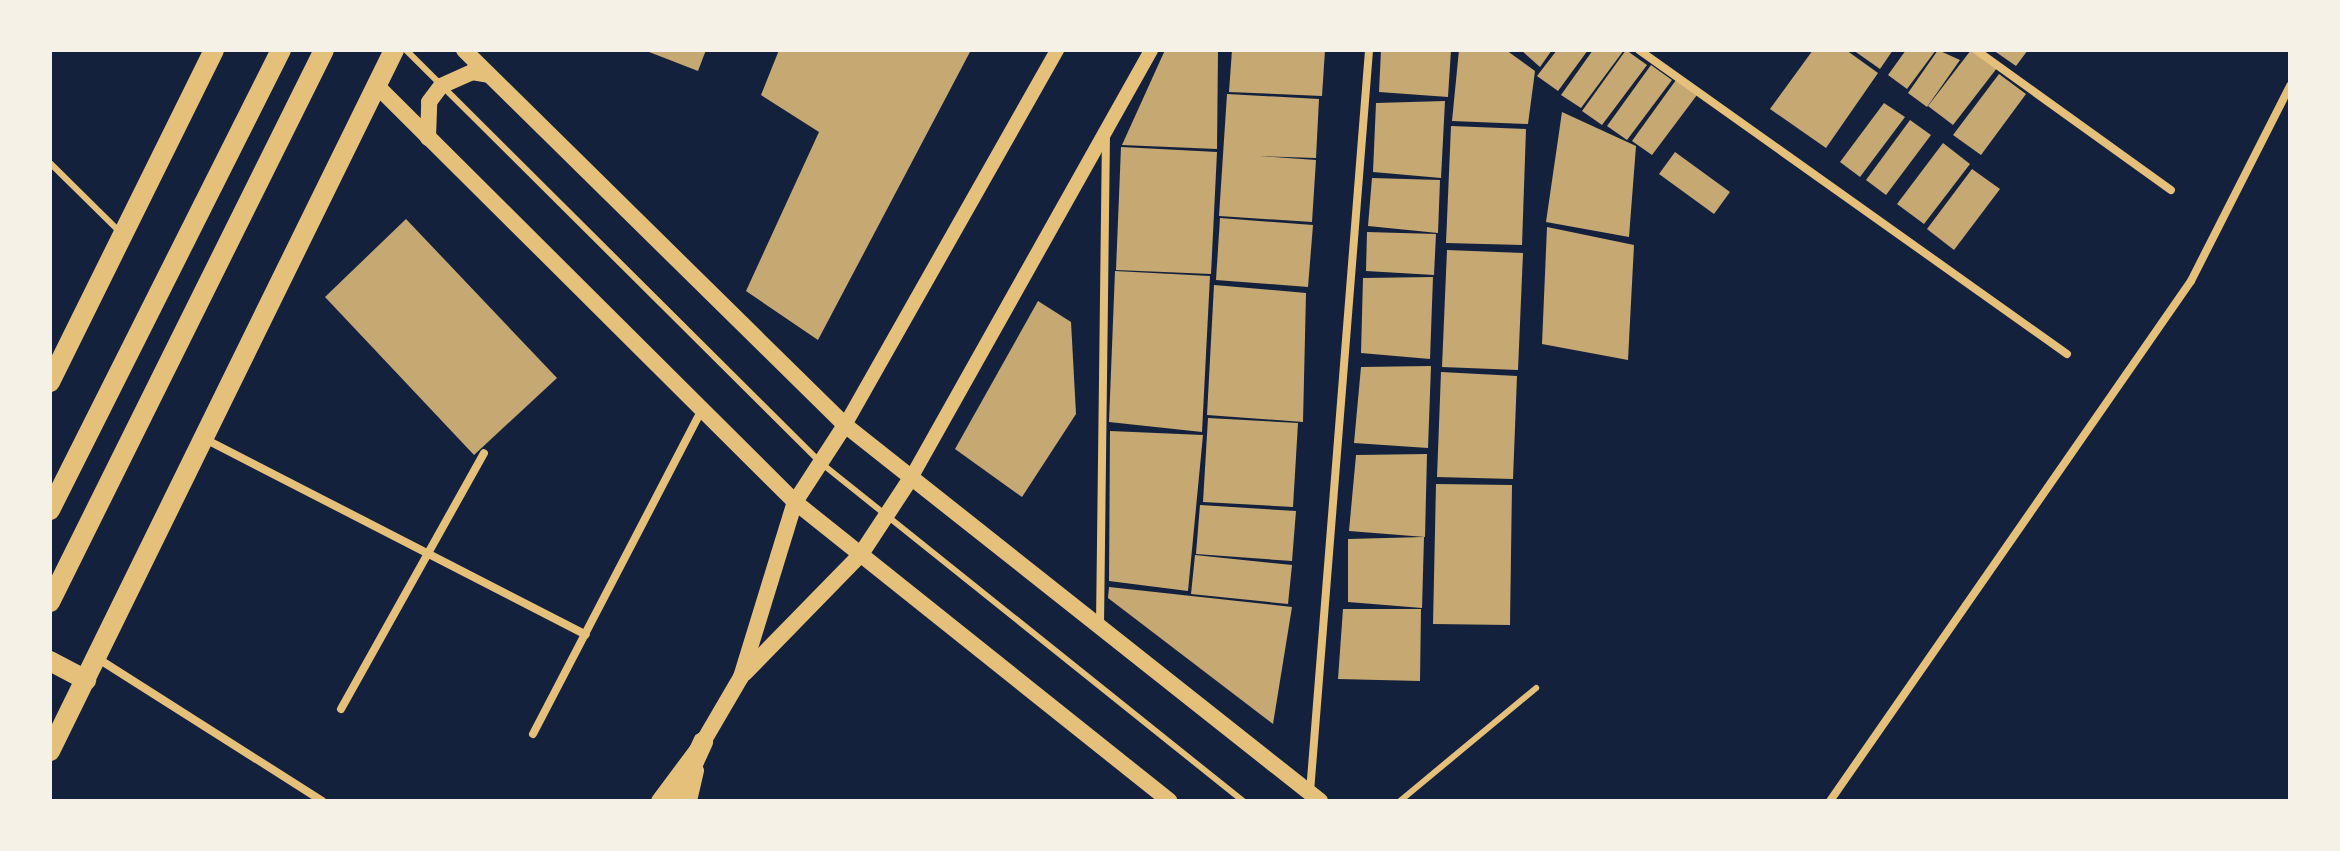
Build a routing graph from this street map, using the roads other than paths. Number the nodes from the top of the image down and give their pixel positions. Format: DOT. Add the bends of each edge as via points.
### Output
graph roads {
  1 [pos="214,50"];
  2 [pos="281,50"];
  3 [pos="324,50"];
  4 [pos="394,50"];
  5 [pos="406,50"];
  6 [pos="464,50"];
  7 [pos="1057,50"];
  8 [pos="1151,50"];
  9 [pos="1369,50"];
  10 [pos="1639,50"];
  11 [pos="1976,50"];
  12 [pos="489,75"];
  13 [pos="376,85"];
  14 [pos="441,86"];
  15 [pos="2290,86"];
  16 [pos="1106,127"];
  17 [pos="428,138"];
  18 [pos="50,163"];
  19 [pos="2171,190"];
  20 [pos="122,234"];
  21 [pos="2067,354"];
  22 [pos="50,382"];
  23 [pos="701,411"];
  24 [pos="845,425"];
  25 [pos="204,439"];
  26 [pos="484,453"];
  27 [pos="821,463"];
  28 [pos="911,478"];
  29 [pos="795,502"];
  30 [pos="50,510"];
  31 [pos="885,518"];
  32 [pos="429,554"];
  33 [pos="861,554"];
  34 [pos="50,602"];
  35 [pos="1100,630"];
  36 [pos="586,635"];
  37 [pos="97,658"];
  38 [pos="50,661"];
  39 [pos="741,677"];
  40 [pos="86,680"];
  41 [pos="1536,688"];
  42 [pos="341,709"];
  43 [pos="533,734"];
  44 [pos="703,742"];
  45 [pos="50,751"];
  46 [pos="1315,797"];
  47 [pos="322,801"];
  48 [pos="659,801"];
  49 [pos="676,801"];
  50 [pos="689,801"];
  51 [pos="1169,801"];
  52 [pos="1243,801"];
  53 [pos="1400,801"];
  54 [pos="1830,801"];
  1 -- 20 [label="main road"];
  2 -- 30 [label="main road"];
  3 -- 34 [label="main road"];
  4 -- 13 [label="main road"];
  5 -- 14 [label="lane"];
  6 -- 12 [label="main road"];
  7 -- 24 [label="street"];
  8 -- 16 [label="street"];
  9 -- 46 [label="street"];
  10 -- 21 [label="street"];
  11 -- 19 [label="street"];
  12 -- 14 [label="main road" via="472,72"];
  12 -- 24 [label="main road"];
  13 -- 17 [label="main road"];
  13 -- 25 [label="main road"];
  14 -- 17 [label="main road" via="429,102"];
  14 -- 27 [label="lane"];
  15 -- 54 [label="street" via="2191,281"];
  16 -- 28 [label="street"];
  16 -- 35 [label="street"];
  17 -- 23 [label="main road"];
  18 -- 20 [label="lane"];
  20 -- 22 [label="main road"];
  23 -- 29 [label="main road"];
  23 -- 36 [label="street"];
  24 -- 27 [label="main road"];
  24 -- 28 [label="main road"];
  25 -- 32 [label="street"];
  25 -- 37 [label="main road"];
  26 -- 32 [label="street"];
  27 -- 29 [label="main road"];
  27 -- 31 [label="lane"];
  28 -- 31 [label="main road"];
  28 -- 35 [label="main road"];
  29 -- 33 [label="main road"];
  29 -- 39 [label="main road"];
  31 -- 33 [label="main road"];
  31 -- 52 [label="lane"];
  32 -- 36 [label="street"];
  32 -- 42 [label="street"];
  33 -- 39 [label="main road"];
  33 -- 51 [label="main road"];
  35 -- 46 [label="main road"];
  36 -- 43 [label="street"];
  37 -- 40 [label="main road"];
  37 -- 47 [label="street"];
  38 -- 40 [label="main road"];
  39 -- 44 [label="main road"];
  40 -- 45 [label="main road"];
  41 -- 53 [label="lane"];
  44 -- 48 [label="main road"];
  44 -- 49 [label="main road"];
  44 -- 50 [label="main road"];
}
